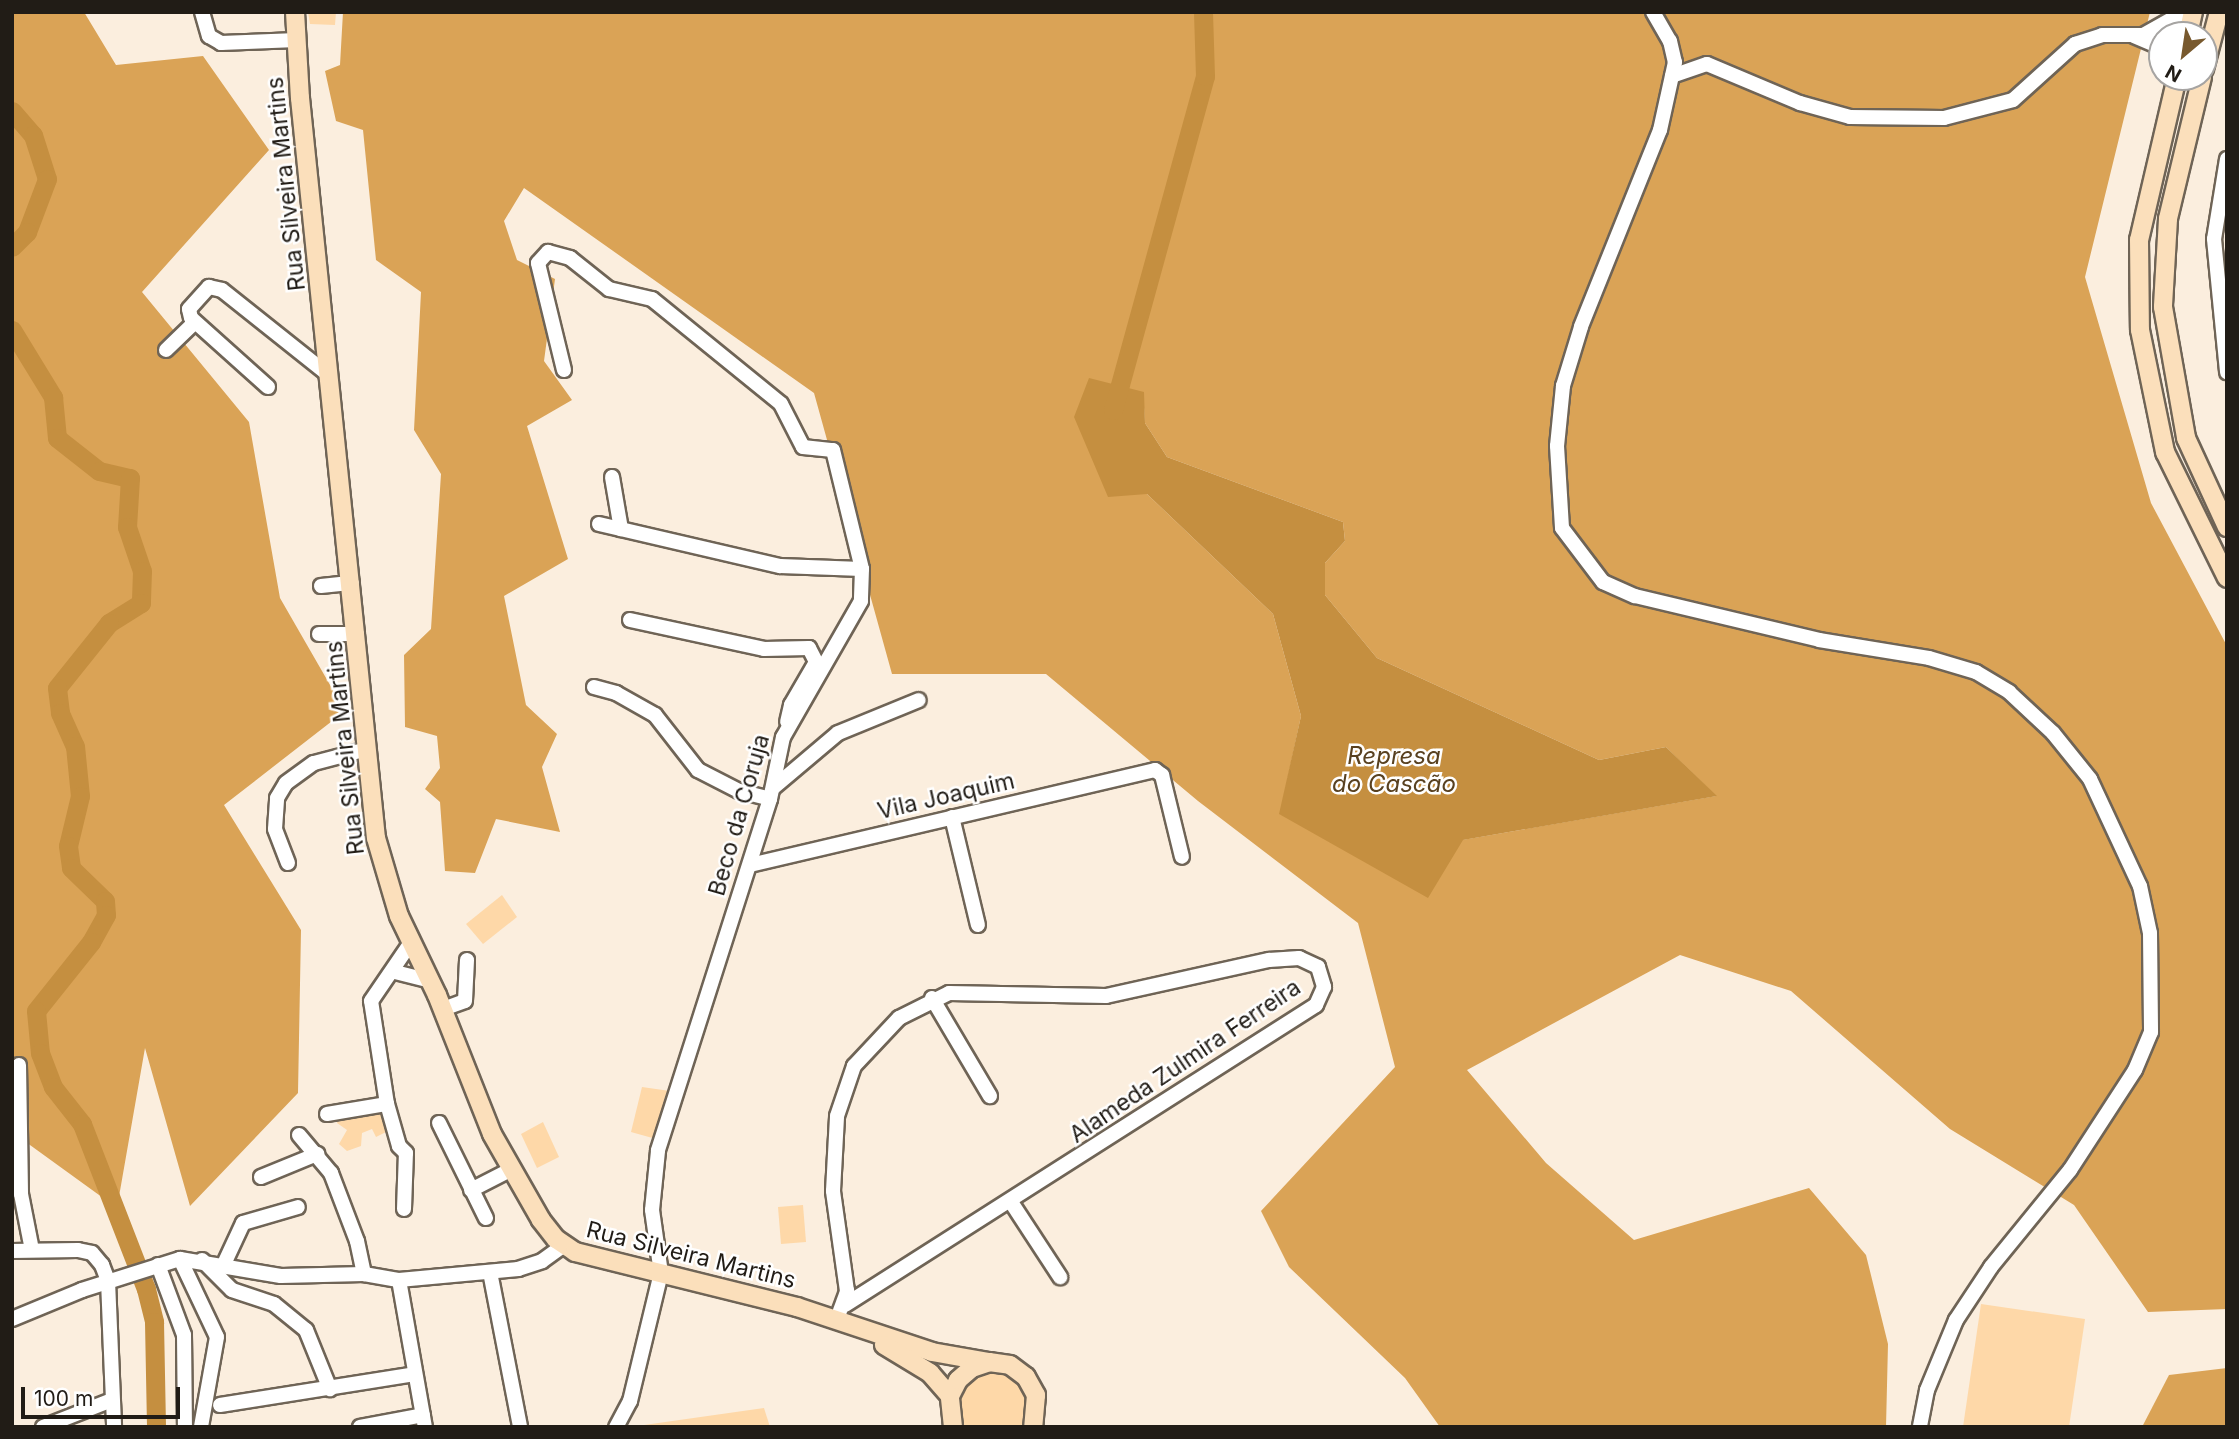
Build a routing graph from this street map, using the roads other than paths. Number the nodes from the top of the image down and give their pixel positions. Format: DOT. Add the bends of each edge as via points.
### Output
graph roads {
  1 [pos="202,12"];
  2 [pos="295,12"];
  3 [pos="1653,12"];
  4 [pos="2148,31"];
  5 [pos="2134,36"];
  6 [pos="297,40"];
  7 [pos="2148,44"];
  8 [pos="1672,76"];
  9 [pos="2172,91"];
  10 [pos="2199,91"];
  11 [pos="2227,159"];
  12 [pos="194,323"];
  13 [pos="166,350"];
  14 [pos="564,370"];
  15 [pos="2227,372"];
  16 [pos="330,376"];
  17 [pos="268,387"];
  18 [pos="612,477"];
  19 [pos="599,524"];
  20 [pos="2227,527"];
  21 [pos="621,529"];
  22 [pos="862,569"];
  23 [pos="2227,578"];
  24 [pos="352,583"];
  25 [pos="321,586"];
  26 [pos="630,620"];
  27 [pos="357,634"];
  28 [pos="319,635"];
  29 [pos="594,687"];
  30 [pos="919,699"];
  31 [pos="783,737"];
  32 [pos="367,748"];
  33 [pos="772,794"];
  34 [pos="953,817"];
  35 [pos="1182,857"];
  36 [pos="288,863"];
  37 [pos="750,865"];
  38 [pos="978,925"];
  39 [pos="412,941"];
  40 [pos="467,960"];
  41 [pos="395,972"];
  42 [pos="431,981"];
  43 [pos="932,998"];
  44 [pos="443,1009"];
  45 [pos="19,1065"];
  46 [pos="990,1096"];
  47 [pos="387,1104"];
  48 [pos="327,1114"];
  49 [pos="439,1123"];
  50 [pos="299,1135"];
  51 [pos="317,1154"];
  52 [pos="512,1169"];
  53 [pos="261,1177"];
  54 [pos="471,1190"];
  55 [pos="1011,1202"];
  56 [pos="298,1207"];
  57 [pos="404,1209"];
  58 [pos="486,1218"];
  59 [pos="563,1246"];
  60 [pos="32,1250"];
  61 [pos="12,1251"];
  62 [pos="180,1259"];
  63 [pos="202,1260"];
  64 [pos="224,1264"];
  65 [pos="159,1265"];
  66 [pos="490,1272"];
  67 [pos="660,1273"];
  68 [pos="364,1274"];
  69 [pos="1060,1277"];
  70 [pos="399,1280"];
  71 [pos="108,1281"];
  72 [pos="841,1312"];
  73 [pos="12,1319"];
  74 [pos="868,1332"];
  75 [pos="989,1363"];
  76 [pos="415,1374"];
  77 [pos="330,1389"];
  78 [pos="950,1396"];
  79 [pos="112,1400"];
  80 [pos="220,1405"];
  81 [pos="424,1421"];
  82 [pos="949,1423"];
  83 [pos="1037,1423"];
  84 [pos="43,1427"];
  85 [pos="114,1427"];
  86 [pos="185,1427"];
  87 [pos="201,1427"];
  88 [pos="360,1427"];
  89 [pos="520,1427"];
  90 [pos="616,1427"];
  91 [pos="1920,1427"];
  1 -- 6 [label="street" via="209,36 221,43"];
  2 -- 6 [label="main road, Rua Silveira Martins"];
  3 -- 8 [label="street" via="1670,41 1675,62"];
  4 -- 5 [label="street"];
  5 -- 7 [label="street"];
  5 -- 8 [label="street" via="2102,35 2075,44 2013,100 1944,118 1850,117 1800,103 1707,64"];
  6 -- 16 [label="main road, Rua Silveira Martins"];
  8 -- 91 [label="street" via="1660,130 1586,314 1563,386 1557,446 1562,528 1603,582 1635,596 1819,640 1929,658 1976,672 2009,692 2053,733 2090,779 2140,886 2150,933 2151,1032 2135,1070 2070,1170 1991,1267 1956,1320 1927,1390"];
  9 -- 23 [label="main road" via="2139,240 2140,330 2165,452"];
  10 -- 20 [label="main road" via="2168,219 2163,307 2186,438"];
  11 -- 15 [label="street" via="2214,239"];
  12 -- 13 [label="street"];
  12 -- 16 [label="street" via="189,309 215,285"];
  12 -- 17 [label="street"];
  14 -- 22 [label="street, Beco da Coruja" via="538,263 548,252 570,258 609,289 653,299 780,404 803,447 833,450"];
  16 -- 24 [label="main road, Rua Silveira Martins"];
  18 -- 21 [label="street"];
  19 -- 21 [label="street"];
  21 -- 22 [label="street" via="780,566"];
  22 -- 31 [label="street, Beco da Coruja" via="862,601"];
  24 -- 25 [label="street"];
  24 -- 27 [label="main road, Rua Silveira Martins"];
  26 -- 31 [label="street" via="764,649 804,647 814,652 816,662 791,705"];
  27 -- 28 [label="street"];
  27 -- 32 [label="main road, Rua Silveira Martins"];
  29 -- 33 [label="street" via="616,693 655,715 698,770 739,791"];
  30 -- 33 [label="street" via="838,733"];
  31 -- 33 [label="street, Beco da Coruja"];
  32 -- 36 [label="street" via="314,763 286,783 277,798 275,829"];
  32 -- 39 [label="main road, Rua Silveira Martins" via="385,877"];
  33 -- 37 [label="street, Beco da Coruja"];
  34 -- 35 [label="street, Vila Joaquim" via="1152,770 1162,775"];
  34 -- 37 [label="street, Vila Joaquim"];
  34 -- 38 [label="street"];
  37 -- 67 [label="street, Beco da Coruja" via="654,1169 652,1210"];
  39 -- 41 [label="street"];
  39 -- 42 [label="main road, Rua Silveira Martins"];
  40 -- 44 [label="street" via="465,1001"];
  41 -- 42 [label="street"];
  41 -- 47 [label="street" via="382,981 371,1002"];
  42 -- 44 [label="main road, Rua Silveira Martins"];
  43 -- 46 [label="street"];
  43 -- 55 [label="street, Alameda Zulmira Ferreira" via="965,991 1134,993 1288,958 1313,963 1321,974 1324,986 1315,1005"];
  43 -- 72 [label="street, Alameda Zulmira Ferreira" via="900,1018 867,1049 841,1097 833,1191 847,1278"];
  44 -- 52 [label="main road, Rua Silveira Martins" via="477,1104"];
  45 -- 60 [label="street" via="21,1195"];
  47 -- 48 [label="street"];
  47 -- 57 [label="street" via="407,1163"];
  49 -- 54 [label="street"];
  50 -- 51 [label="street"];
  51 -- 53 [label="street"];
  51 -- 68 [label="street" via="331,1173 357,1241"];
  52 -- 54 [label="street"];
  52 -- 59 [label="main road, Rua Silveira Martins" via="541,1220"];
  54 -- 58 [label="street"];
  55 -- 69 [label="street"];
  55 -- 72 [label="street, Alameda Zulmira Ferreira"];
  56 -- 64 [label="street" via="243,1223"];
  59 -- 66 [label="street" via="531,1265"];
  59 -- 67 [label="main road, Rua Silveira Martins" via="587,1257"];
  60 -- 61 [label="street"];
  60 -- 71 [label="street" via="92,1253"];
  62 -- 63 [label="street"];
  62 -- 65 [label="street"];
  62 -- 87 [label="street" via="217,1337"];
  63 -- 64 [label="street"];
  63 -- 77 [label="street" via="232,1290 274,1304 306,1330"];
  64 -- 68 [label="street" via="281,1276"];
  65 -- 71 [label="street"];
  65 -- 86 [label="street" via="184,1335"];
  66 -- 70 [label="street"];
  66 -- 89 [label="street"];
  67 -- 72 [label="main road, Rua Silveira Martins"];
  67 -- 90 [label="street" via="630,1401"];
  68 -- 70 [label="street"];
  70 -- 76 [label="street"];
  71 -- 73 [label="street"];
  71 -- 79 [label="street"];
  72 -- 74 [label="main road, Rua Silveira Martins"];
  74 -- 75 [label="main road, Rua Silveira Martins" via="942,1355"];
  74 -- 78 [label="main road, Rua Silveira Martins" via="930,1373"];
  75 -- 78 [label="main road" via="972,1368 958,1380"];
  75 -- 83 [label="main road, Rua Silveira Martins" via="1010,1366 1026,1377 1037,1395"];
  76 -- 77 [label="street"];
  76 -- 81 [label="street"];
  77 -- 80 [label="street"];
  78 -- 82 [label="main road"];
  79 -- 84 [label="street"];
  79 -- 85 [label="street"];
  81 -- 88 [label="street"];
}
